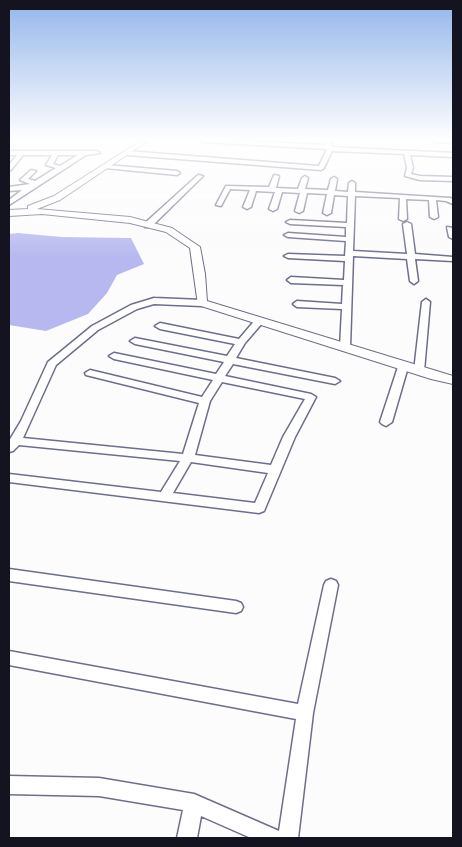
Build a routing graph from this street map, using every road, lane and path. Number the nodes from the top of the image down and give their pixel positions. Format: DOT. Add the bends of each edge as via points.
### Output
graph roads {
  1 [pos="334,179"];
  2 [pos="23,180"];
  3 [pos="42,180"];
  4 [pos="83,180"];
  5 [pos="196,180"];
  6 [pos="276,180"];
  7 [pos="304,180"];
  8 [pos="352,183"];
  9 [pos="33,185"];
  10 [pos="254,188"];
  11 [pos="9,189"];
  12 [pos="275,189"];
  13 [pos="303,191"];
  14 [pos="331,193"];
  15 [pos="350,194"];
  16 [pos="403,197"];
  17 [pos="57,198"];
  18 [pos="432,199"];
  19 [pos="453,202"];
  20 [pos="9,203"];
  21 [pos="219,205"];
  22 [pos="247,206"];
  23 [pos="273,209"];
  24 [pos="24,211"];
  25 [pos="299,211"];
  26 [pos="53,212"];
  27 [pos="327,212"];
  28 [pos="9,213"];
  29 [pos="434,217"];
  30 [pos="290,222"];
  31 [pos="148,225"];
  32 [pos="349,225"];
  33 [pos="288,235"];
  34 [pos="348,239"];
  35 [pos="288,256"];
  36 [pos="348,256"];
  37 [pos="411,256"];
  38 [pos="453,259"];
  39 [pos="291,280"];
  40 [pos="414,281"];
  41 [pos="347,283"];
  42 [pos="426,302"];
  43 [pos="202,303"];
  44 [pos="297,304"];
  45 [pos="346,307"];
  46 [pos="259,321"];
  47 [pos="160,326"];
  48 [pos="135,340"];
  49 [pos="241,342"];
  50 [pos="344,348"];
  51 [pos="114,356"];
  52 [pos="229,360"];
  53 [pos="403,366"];
  54 [pos="419,371"];
  55 [pos="90,373"];
  56 [pos="220,378"];
  57 [pos="453,380"];
  58 [pos="335,381"];
  59 [pos="205,401"];
  60 [pos="386,422"];
  61 [pos="12,445"];
  62 [pos="188,458"];
  63 [pos="275,470"];
  64 [pos="9,478"];
  65 [pos="164,497"];
  66 [pos="9,575"];
  67 [pos="331,585"];
  68 [pos="236,607"];
  69 [pos="9,658"];
  70 [pos="305,713"];
  71 [pos="9,785"];
  72 [pos="194,803"];
  73 [pos="187,838"];
  74 [pos="273,838"];
  75 [pos="288,838"];
  1 -- 14 [label="street"];
  2 -- 9 [label="street"];
  3 -- 9 [label="street"];
  4 -- 17 [label="street"];
  5 -- 31 [label="street"];
  6 -- 12 [label="street"];
  7 -- 13 [label="street"];
  8 -- 15 [label="street"];
  9 -- 11 [label="street"];
  9 -- 20 [label="street"];
  10 -- 12 [label="street"];
  10 -- 21 [label="street" via="244,185 228,187"];
  10 -- 22 [label="street"];
  12 -- 13 [label="street"];
  12 -- 23 [label="street"];
  13 -- 14 [label="street"];
  13 -- 25 [label="street"];
  14 -- 15 [label="street"];
  14 -- 27 [label="street"];
  15 -- 16 [label="street"];
  15 -- 32 [label="street"];
  16 -- 18 [label="street"];
  16 -- 37 [label="street"];
  17 -- 24 [label="street"];
  17 -- 26 [label="street"];
  18 -- 19 [label="street"];
  18 -- 29 [label="street"];
  24 -- 26 [label="street"];
  24 -- 28 [label="street"];
  26 -- 31 [label="street" via="130,220"];
  30 -- 32 [label="street"];
  31 -- 43 [label="street" via="169,230 195,247"];
  32 -- 34 [label="street"];
  33 -- 34 [label="street"];
  34 -- 36 [label="street"];
  35 -- 36 [label="street"];
  36 -- 37 [label="street"];
  36 -- 41 [label="street"];
  37 -- 38 [label="street"];
  37 -- 40 [label="street"];
  39 -- 41 [label="street"];
  41 -- 45 [label="street"];
  42 -- 54 [label="street"];
  43 -- 46 [label="street"];
  43 -- 61 [label="street" via="154,301 134,307 96,328 52,364 27,421"];
  44 -- 45 [label="street"];
  45 -- 50 [label="street"];
  46 -- 49 [label="street"];
  46 -- 50 [label="street"];
  47 -- 49 [label="street"];
  48 -- 52 [label="street"];
  49 -- 52 [label="street"];
  50 -- 53 [label="street"];
  51 -- 56 [label="street"];
  52 -- 56 [label="street"];
  52 -- 58 [label="street"];
  53 -- 54 [label="street"];
  53 -- 60 [label="street"];
  54 -- 57 [label="street"];
  55 -- 59 [label="street"];
  56 -- 59 [label="street"];
  56 -- 63 [label="street" via="311,397"];
  59 -- 62 [label="street"];
  61 -- 62 [label="street"];
  62 -- 63 [label="street"];
  62 -- 65 [label="street"];
  63 -- 65 [label="street" via="259,508"];
  64 -- 65 [label="street"];
  66 -- 68 [label="street"];
  67 -- 70 [label="street"];
  69 -- 70 [label="street"];
  70 -- 75 [label="street"];
  71 -- 72 [label="street" via="100,787"];
  72 -- 73 [label="street"];
  72 -- 74 [label="street"];
}
